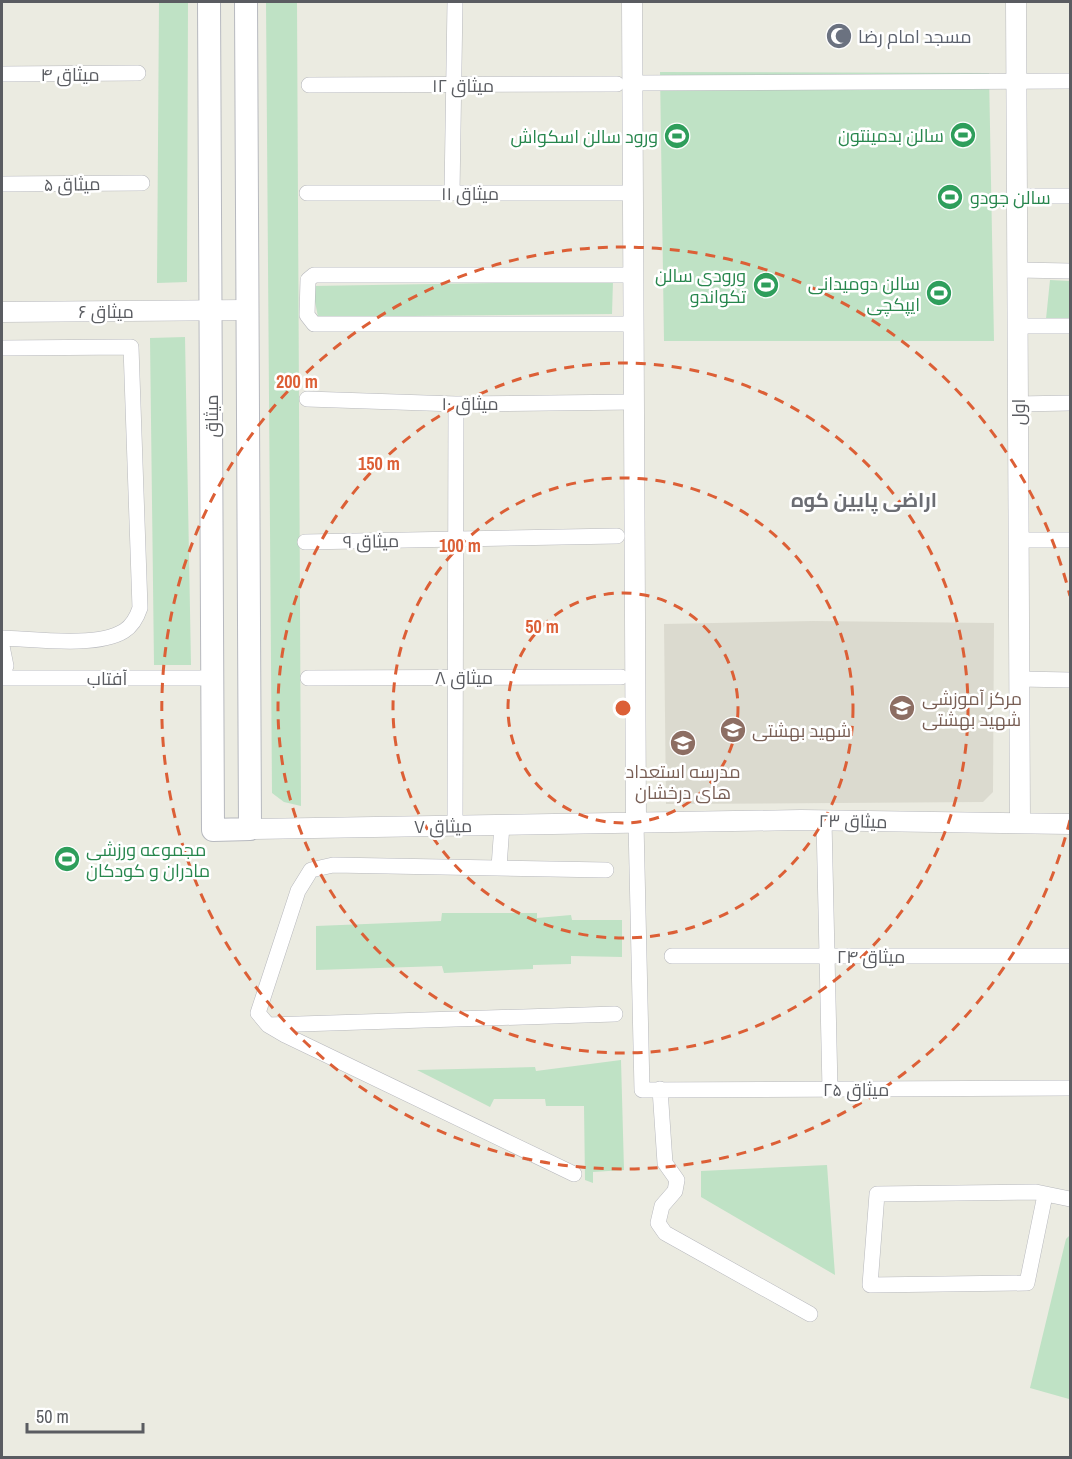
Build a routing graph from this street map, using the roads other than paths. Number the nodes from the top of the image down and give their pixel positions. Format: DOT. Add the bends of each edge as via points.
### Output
graph roads {
  1 [pos="209,2"];
  2 [pos="246,2"];
  3 [pos="455,2"];
  4 [pos="632,2"];
  5 [pos="1016,2"];
  6 [pos="138,73"];
  7 [pos="2,74"];
  8 [pos="1017,81"];
  9 [pos="1071,81"];
  10 [pos="625,84"];
  11 [pos="309,85"];
  12 [pos="454,85"];
  13 [pos="142,183"];
  14 [pos="2,184"];
  15 [pos="307,193"];
  16 [pos="452,193"];
  17 [pos="633,193"];
  18 [pos="1017,196"];
  19 [pos="1071,196"];
  20 [pos="1018,270"];
  21 [pos="1071,271"];
  22 [pos="633,275"];
  23 [pos="248,310"];
  24 [pos="211,311"];
  25 [pos="2,312"];
  26 [pos="634,324"];
  27 [pos="1019,326"];
  28 [pos="1071,326"];
  29 [pos="2,348"];
  30 [pos="307,399"];
  31 [pos="634,402"];
  32 [pos="1071,403"];
  33 [pos="456,404"];
  34 [pos="1018,404"];
  35 [pos="617,536"];
  36 [pos="457,539"];
  37 [pos="1019,540"];
  38 [pos="1071,540"];
  39 [pos="305,542"];
  40 [pos="2,638"];
  41 [pos="2,646"];
  42 [pos="2,673"];
  43 [pos="457,677"];
  44 [pos="621,677"];
  45 [pos="2,678"];
  46 [pos="213,678"];
  47 [pos="308,678"];
  48 [pos="1020,679"];
  49 [pos="1071,680"];
  50 [pos="824,820"];
  51 [pos="636,823"];
  52 [pos="1020,824"];
  53 [pos="1071,824"];
  54 [pos="502,825"];
  55 [pos="455,826"];
  56 [pos="250,829"];
  57 [pos="499,867"];
  58 [pos="606,870"];
  59 [pos="672,956"];
  60 [pos="827,956"];
  61 [pos="1071,956"];
  62 [pos="615,1014"];
  63 [pos="268,1025"];
  64 [pos="1071,1088"];
  65 [pos="660,1089"];
  66 [pos="830,1089"];
  67 [pos="574,1174"];
  68 [pos="1045,1194"];
  69 [pos="1071,1199"];
  70 [pos="810,1314"];
  1 -- 24 [label="main road, میثاق"];
  2 -- 23 [label="main road, میثاق"];
  3 -- 12 [label="street"];
  4 -- 10 [label="street"];
  5 -- 8 [label="street, اول"];
  6 -- 7 [label="street, میثاق ۴"];
  8 -- 9 [label="street, میثاق ۱۲"];
  8 -- 10 [label="street, میثاق ۱۲"];
  8 -- 18 [label="street, اول"];
  10 -- 12 [label="street, میثاق ۱۲"];
  10 -- 17 [label="street"];
  11 -- 12 [label="street, میثاق ۱۲"];
  12 -- 16 [label="street"];
  13 -- 14 [label="street, میثاق ۵"];
  15 -- 16 [label="street, میثاق ۱۱"];
  16 -- 17 [label="street, میثاق ۱۱"];
  17 -- 22 [label="street"];
  18 -- 19 [label="street"];
  18 -- 20 [label="street, اول"];
  20 -- 21 [label="street"];
  20 -- 27 [label="street, اول"];
  22 -- 26 [label="street"];
  22 -- 26 [label="street" via="314,275 308,280 307,315 314,324"];
  23 -- 24 [label="street, میثاق ۶"];
  23 -- 56 [label="main road, میثاق"];
  24 -- 25 [label="street, میثاق ۶"];
  24 -- 46 [label="main road, میثاق"];
  26 -- 31 [label="street"];
  27 -- 28 [label="street"];
  27 -- 34 [label="street, اول"];
  29 -- 40 [label="street" via="131,347 140,608 125,630 110,637"];
  30 -- 33 [label="street, میثاق ۱۰"];
  31 -- 33 [label="street, میثاق ۱۰"];
  31 -- 51 [label="street"];
  32 -- 34 [label="street"];
  33 -- 36 [label="street"];
  34 -- 37 [label="street, اول"];
  35 -- 36 [label="street, میثاق ۹"];
  36 -- 39 [label="street, میثاق ۹"];
  36 -- 43 [label="street"];
  37 -- 38 [label="street"];
  37 -- 48 [label="street, اول"];
  41 -- 42 [label="street" via="6,666"];
  43 -- 44 [label="street, میثاق ۸"];
  43 -- 47 [label="street, میثاق ۸"];
  43 -- 55 [label="street"];
  45 -- 46 [label="street, آفتاب"];
  46 -- 56 [label="main road, میثاق" via="213,830"];
  48 -- 49 [label="street"];
  48 -- 52 [label="street, اول"];
  50 -- 51 [label="street, میثاق ۲۳"];
  50 -- 52 [label="street, میثاق ۲۳"];
  50 -- 60 [label="street"];
  51 -- 54 [label="street, میثاق ۷"];
  51 -- 65 [label="street, میثاق ۲۵" via="642,1089"];
  52 -- 53 [label="street, میثاق ۲۳"];
  54 -- 55 [label="street, میثاق ۷"];
  54 -- 57 [label="street"];
  55 -- 56 [label="street, میثاق ۷"];
  57 -- 58 [label="street"];
  57 -- 63 [label="street" via="333,865 311,870 298,891 258,1013"];
  59 -- 60 [label="street, میثاق ۲۴"];
  60 -- 61 [label="street, میثاق ۲۴"];
  60 -- 66 [label="street"];
  62 -- 63 [label="street"];
  63 -- 67 [label="street"];
  64 -- 66 [label="street, میثاق ۲۵"];
  65 -- 66 [label="street, میثاق ۲۵"];
  65 -- 70 [label="street" via="665,1164 677,1179 675,1191 662,1206 658,1223 665,1233"];
  68 -- 68 [label="street" via="877,1194 870,1285 1027,1283"];
  68 -- 69 [label="street"];
}
